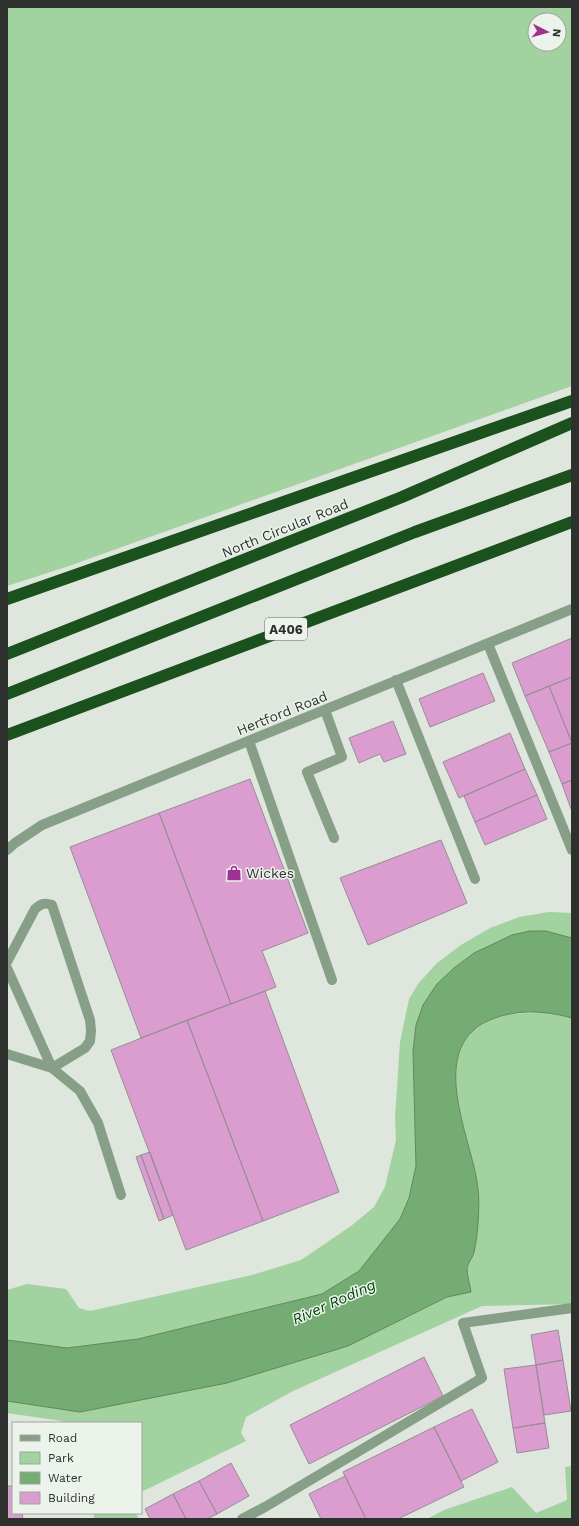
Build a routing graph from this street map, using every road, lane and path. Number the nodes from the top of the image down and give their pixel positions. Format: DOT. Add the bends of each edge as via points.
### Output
graph roads {
  1 [pos="572,401"];
  2 [pos="572,423"];
  3 [pos="572,474"];
  4 [pos="572,522"];
  5 [pos="7,599"];
  6 [pos="572,609"];
  7 [pos="488,644"];
  8 [pos="7,654"];
  9 [pos="396,680"];
  10 [pos="7,694"];
  11 [pos="325,710"];
  12 [pos="7,735"];
  13 [pos="249,742"];
  14 [pos="334,838"];
  15 [pos="7,850"];
  16 [pos="572,850"];
  17 [pos="475,879"];
  18 [pos="7,962"];
  19 [pos="7,968"];
  20 [pos="332,980"];
  21 [pos="7,1054"];
  22 [pos="52,1068"];
  23 [pos="121,1194"];
  24 [pos="572,1308"];
  25 [pos="242,1519"];
  1 -- 5 [label="highway"];
  2 -- 8 [label="highway, North Circular Road" via="402,498"];
  3 -- 10 [label="highway" via="414,532"];
  4 -- 12 [label="highway, A406"];
  6 -- 7 [label="street, Hertford Road"];
  7 -- 9 [label="street, Hertford Road"];
  7 -- 16 [label="street"];
  9 -- 11 [label="street, Hertford Road"];
  9 -- 17 [label="street"];
  11 -- 13 [label="street, Hertford Road"];
  11 -- 14 [label="street" via="342,757 307,772"];
  13 -- 15 [label="street, Hertford Road" via="42,825"];
  13 -- 20 [label="street"];
  18 -- 22 [label="street" via="35,909 46,903 52,905 90,1020 91,1031 90,1041 85,1048"];
  19 -- 22 [label="street"];
  21 -- 22 [label="street"];
  22 -- 23 [label="street" via="80,1091 98,1123"];
  24 -- 25 [label="street" via="463,1323 482,1378"];
}
